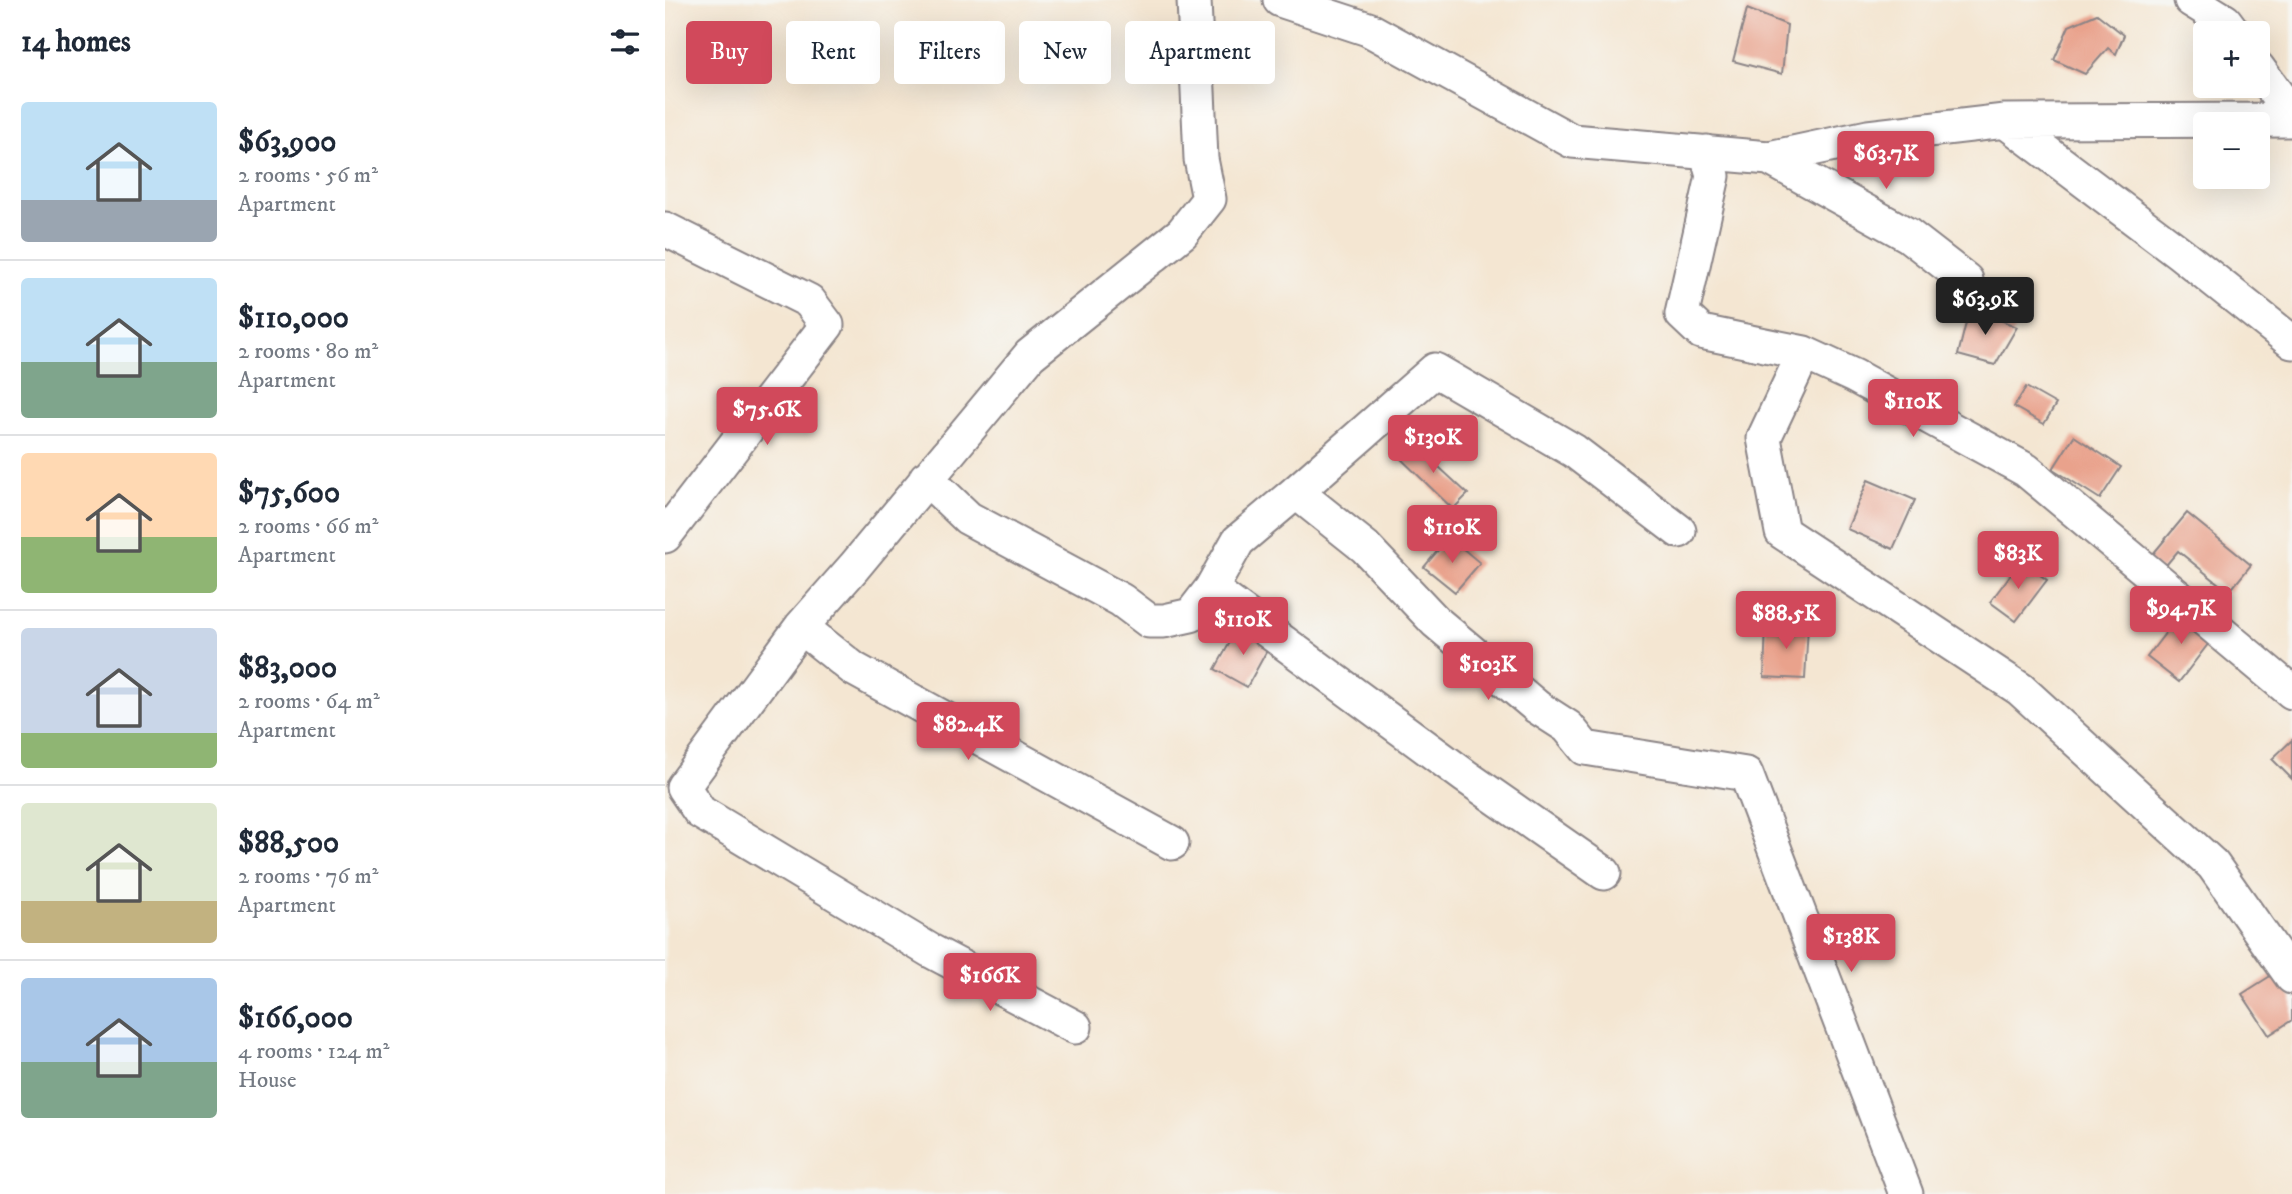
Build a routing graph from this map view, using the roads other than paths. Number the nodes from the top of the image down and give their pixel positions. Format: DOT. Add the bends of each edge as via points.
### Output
graph roads {
  1 [pos="1194,0"];
  2 [pos="1280,0"];
  3 [pos="2192,0"];
  4 [pos="1371,15"];
  5 [pos="2226,21"];
  6 [pos="2270,86"];
  7 [pos="2292,118"];
  8 [pos="2005,121"];
  9 [pos="1706,152"];
  10 [pos="1769,158"];
  11 [pos="666,231"];
  12 [pos="1966,280"];
  13 [pos="2292,341"];
  14 [pos="1804,352"];
  15 [pos="926,478"];
  16 [pos="1296,492"];
  17 [pos="1679,531"];
  18 [pos="665,537"];
  19 [pos="1211,589"];
  20 [pos="801,627"];
  21 [pos="2292,692"];
  22 [pos="1171,843"];
  23 [pos="1604,873"];
  24 [pos="2292,976"];
  25 [pos="1075,1027"];
  26 [pos="1906,1194"];
  1 -- 15 [label="street" via="1201,159 1209,199 1182,233 1030,355"];
  2 -- 4 [label="street"];
  3 -- 5 [label="street"];
  4 -- 9 [label="street" via="1571,141"];
  6 -- 7 [label="street"];
  7 -- 8 [label="street"];
  8 -- 10 [label="street" via="1868,137"];
  8 -- 13 [label="street"];
  9 -- 10 [label="street"];
  9 -- 14 [label="street" via="1713,176 1682,314 1701,332"];
  10 -- 12 [label="street" via="1908,235"];
  11 -- 18 [label="street" via="809,301 827,325"];
  14 -- 21 [label="street" via="2026,470"];
  14 -- 24 [label="street" via="1764,438 1782,533 2020,689 2213,865"];
  15 -- 19 [label="street" via="968,518 1121,600 1149,621 1191,615"];
  15 -- 20 [label="street"];
  16 -- 17 [label="street" via="1435,370 1574,451"];
  16 -- 19 [label="street" via="1237,541"];
  16 -- 26 [label="street" via="1365,547 1436,622 1537,707 1568,727 1585,748 1746,774"];
  19 -- 23 [label="street"];
  20 -- 22 [label="street" via="854,669"];
  20 -- 25 [label="street" via="683,787 700,812 931,951"];
}
